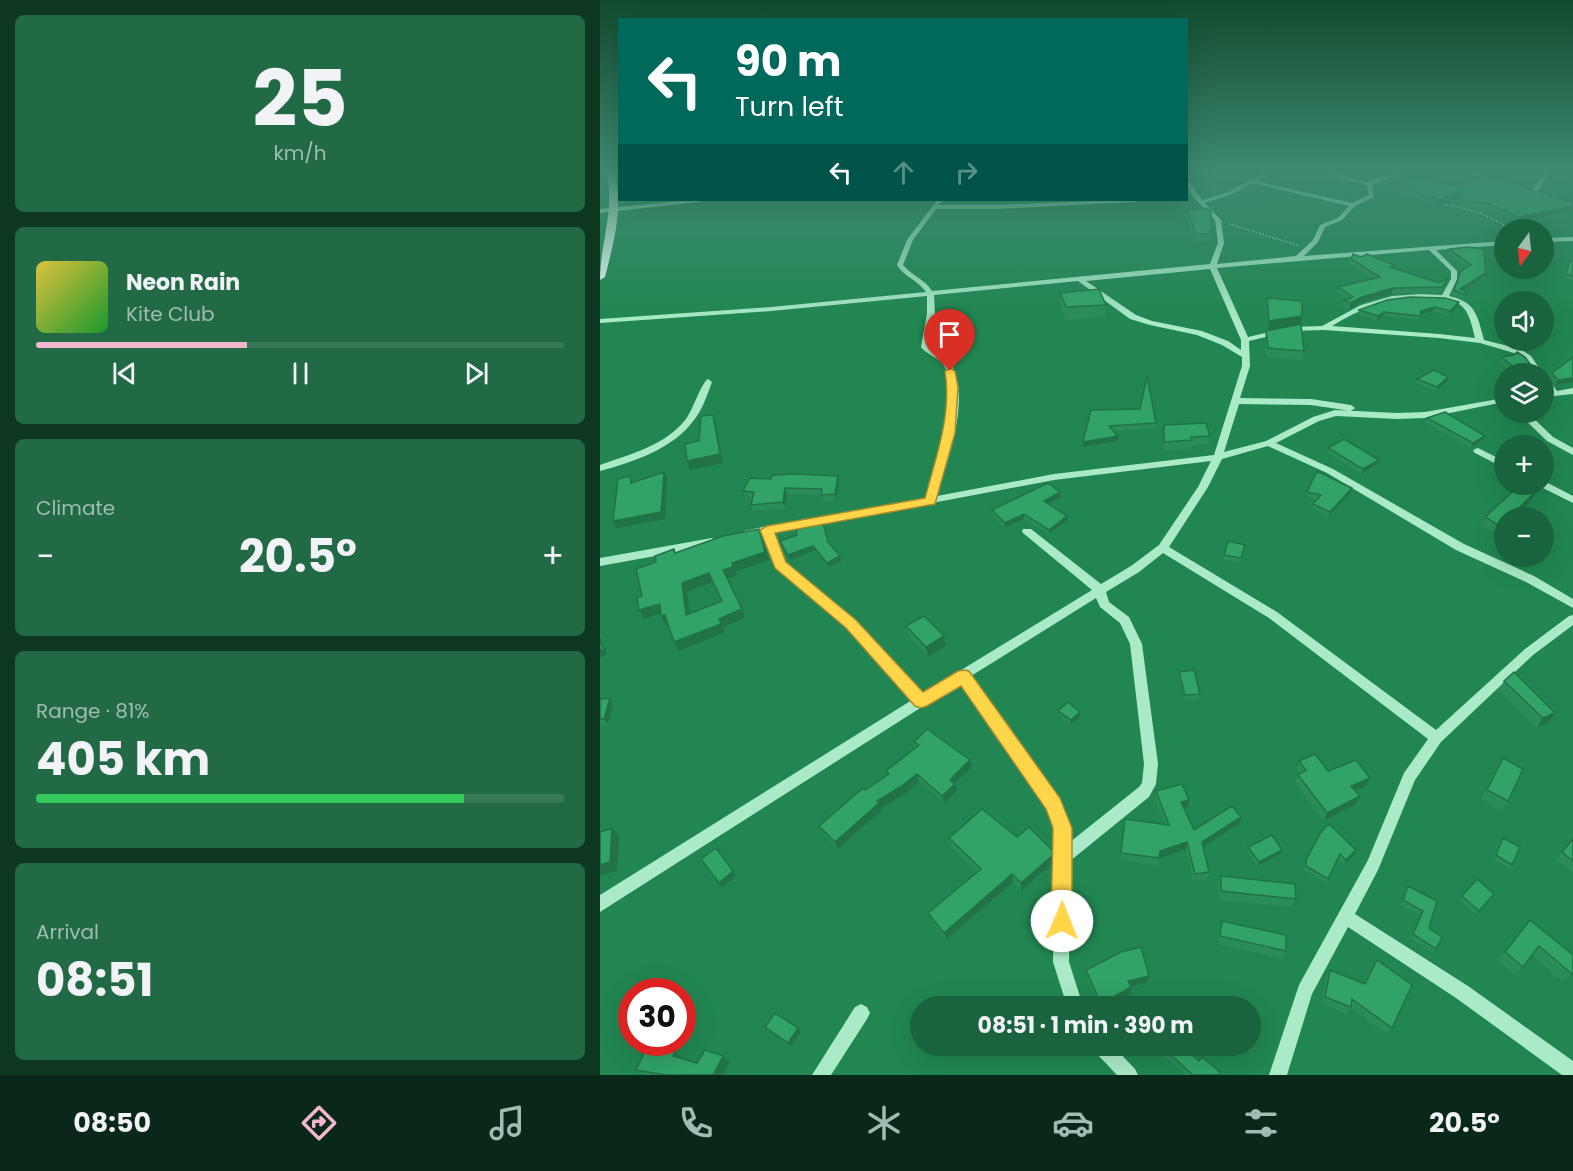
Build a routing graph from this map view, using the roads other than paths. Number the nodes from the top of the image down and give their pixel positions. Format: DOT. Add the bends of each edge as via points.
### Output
graph roads {
  1 [pos="613,221"];
  2 [pos="924,221"];
  3 [pos="1218,221"];
  4 [pos="1334,221"];
  5 [pos="1573,239"];
  6 [pos="1554,240"];
  7 [pos="1494,244"];
  8 [pos="1430,248"];
  9 [pos="1298,258"];
  10 [pos="602,264"];
  11 [pos="1213,267"];
  12 [pos="600,277"];
  13 [pos="1081,280"];
  14 [pos="929,294"];
  15 [pos="1444,298"];
  16 [pos="600,321"];
  17 [pos="1324,328"];
  18 [pos="1245,340"];
  19 [pos="1480,341"];
  20 [pos="1246,356"];
  21 [pos="1531,363"];
  22 [pos="708,382"];
  23 [pos="1569,392"];
  24 [pos="1555,394"];
  25 [pos="1234,401"];
  26 [pos="1494,402"];
  27 [pos="1573,403"];
  28 [pos="1375,414"];
  29 [pos="1533,423"];
  30 [pos="1269,443"];
  31 [pos="1478,452"];
  32 [pos="1573,452"];
  33 [pos="1218,457"];
  34 [pos="1494,460"];
  35 [pos="600,468"];
  36 [pos="1554,490"];
  37 [pos="1573,500"];
  38 [pos="930,501"];
  39 [pos="767,530"];
  40 [pos="1027,531"];
  41 [pos="1163,548"];
  42 [pos="600,562"];
  43 [pos="1099,589"];
  44 [pos="1573,604"];
  45 [pos="1573,619"];
  46 [pos="964,676"];
  47 [pos="921,701"];
  48 [pos="1436,738"];
  49 [pos="1063,856"];
  50 [pos="600,904"];
  51 [pos="1346,917"];
  52 [pos="1072,996"];
  53 [pos="861,1013"];
  54 [pos="1111,1056"];
  55 [pos="1573,1072"];
  56 [pos="821,1075"];
  57 [pos="1129,1075"];
  58 [pos="1278,1075"];
  1 -- 10 [label="main road"];
  2 -- 14 [label="street" via="910,240 900,265 924,284"];
  3 -- 11 [label="street" via="1221,243"];
  4 -- 9 [label="street" via="1322,226 1316,241"];
  5 -- 6 [label="street"];
  7 -- 8 [label="street"];
  8 -- 9 [label="street"];
  8 -- 15 [label="street" via="1454,271"];
  9 -- 11 [label="street"];
  10 -- 12 [label="main road"];
  11 -- 13 [label="street"];
  11 -- 18 [label="street"];
  13 -- 14 [label="street"];
  13 -- 20 [label="street" via="1133,317 1199,333"];
  14 -- 16 [label="street"];
  14 -- 38 [label="street" via="932,318 925,347 947,364 953,387 949,433"];
  15 -- 17 [label="street" via="1380,300 1354,309"];
  15 -- 19 [label="street" via="1467,305"];
  17 -- 18 [label="street" via="1291,329"];
  17 -- 19 [label="street"];
  18 -- 20 [label="street"];
  19 -- 21 [label="street" via="1517,351"];
  20 -- 25 [label="street" via="1245,375"];
  22 -- 35 [label="street" via="693,418 673,438"];
  23 -- 24 [label="street"];
  23 -- 27 [label="street"];
  25 -- 28 [label="street" via="1311,402"];
  25 -- 33 [label="street"];
  26 -- 28 [label="street" via="1425,415"];
  28 -- 30 [label="street" via="1323,416"];
  29 -- 32 [label="street"];
  30 -- 33 [label="street"];
  30 -- 44 [label="street" via="1330,471 1460,547"];
  31 -- 34 [label="street"];
  33 -- 38 [label="street" via="1084,472"];
  33 -- 41 [label="street"];
  36 -- 37 [label="street"];
  38 -- 39 [label="street"];
  39 -- 42 [label="street"];
  39 -- 47 [label="street" via="780,565 851,624"];
  40 -- 43 [label="street"];
  41 -- 43 [label="street"];
  41 -- 48 [label="street" via="1274,615"];
  43 -- 46 [label="street"];
  43 -- 49 [label="street" via="1104,604 1125,620 1136,644 1151,775 1144,792"];
  45 -- 48 [label="street" via="1529,652"];
  46 -- 47 [label="street"];
  46 -- 49 [label="street" via="1053,804 1063,828"];
  47 -- 50 [label="street"];
  48 -- 51 [label="street" via="1410,777"];
  49 -- 52 [label="street" via="1061,962"];
  51 -- 55 [label="street" via="1462,992"];
  51 -- 58 [label="street" via="1305,991"];
  53 -- 56 [label="street"];
  54 -- 57 [label="street"];
}
